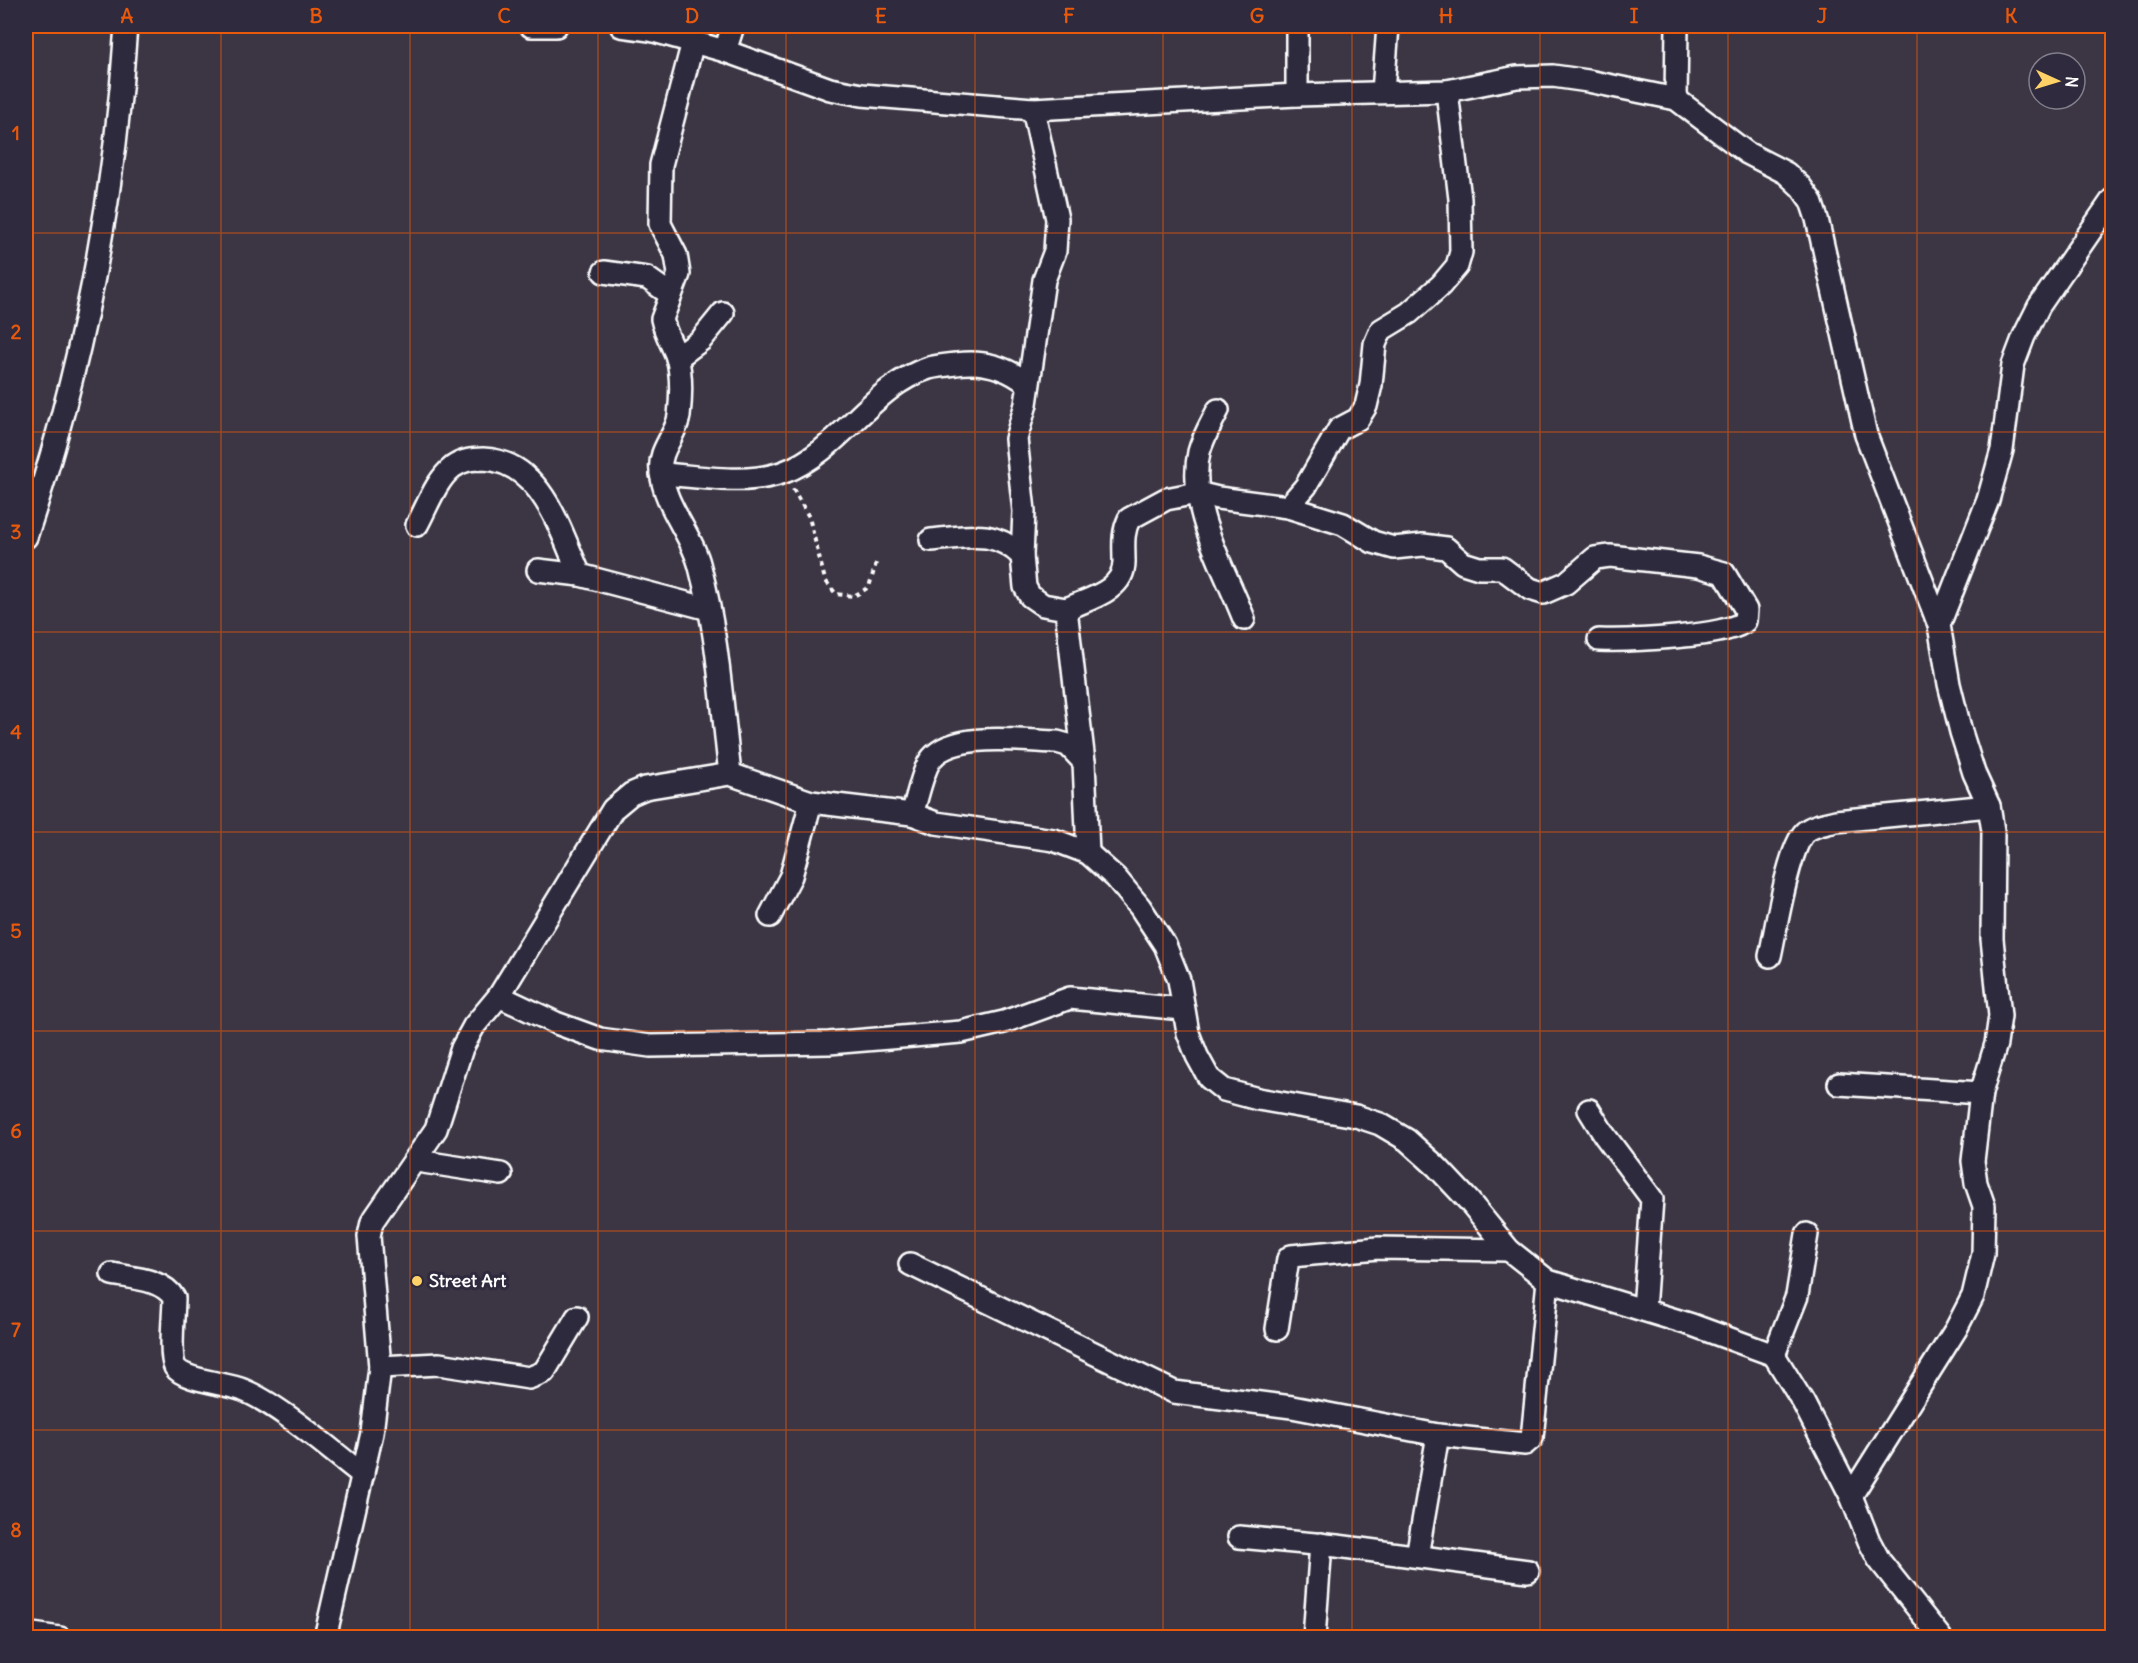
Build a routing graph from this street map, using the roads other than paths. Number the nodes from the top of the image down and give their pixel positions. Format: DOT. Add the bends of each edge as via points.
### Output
graph roads {
  1 [pos="126,26"];
  2 [pos="531,26"];
  3 [pos="556,26"];
  4 [pos="621,26"];
  5 [pos="733,26"];
  6 [pos="1297,26"];
  7 [pos="1388,26"];
  8 [pos="1677,26"];
  9 [pos="689,34"];
  10 [pos="725,51"];
  11 [pos="1447,91"];
  12 [pos="1383,92"];
  13 [pos="1297,95"];
  14 [pos="1676,99"];
  15 [pos="1032,109"];
  16 [pos="2112,200"];
  17 [pos="604,272"];
  18 [pos="671,295"];
  19 [pos="723,313"];
  20 [pos="677,358"];
  21 [pos="1028,384"];
  22 [pos="1218,410"];
  23 [pos="661,474"];
  24 [pos="1197,493"];
  25 [pos="1288,507"];
  26 [pos="417,525"];
  27 [pos="26,537"];
  28 [pos="930,540"];
  29 [pos="1022,556"];
  30 [pos="538,570"];
  31 [pos="580,575"];
  32 [pos="709,609"];
  33 [pos="1066,609"];
  34 [pos="1244,619"];
  35 [pos="1939,625"];
  36 [pos="1599,640"];
  37 [pos="1084,762"];
  38 [pos="730,774"];
  39 [pos="811,802"];
  40 [pos="1989,806"];
  41 [pos="912,814"];
  42 [pos="1088,853"];
  43 [pos="770,916"];
  44 [pos="1770,957"];
  45 [pos="499,996"];
  46 [pos="1183,1009"];
  47 [pos="1839,1084"];
  48 [pos="1981,1093"];
  49 [pos="1589,1110"];
  50 [pos="417,1161"];
  51 [pos="501,1174"];
  52 [pos="1807,1234"];
  53 [pos="1509,1251"];
  54 [pos="910,1264"];
  55 [pos="112,1274"];
  56 [pos="1548,1281"];
  57 [pos="1644,1310"];
  58 [pos="577,1317"];
  59 [pos="1277,1329"];
  60 [pos="1774,1355"];
  61 [pos="380,1367"];
  62 [pos="1438,1435"];
  63 [pos="363,1475"];
  64 [pos="1851,1496"];
  65 [pos="1239,1537"];
  66 [pos="1321,1544"];
  67 [pos="1418,1556"];
  68 [pos="1528,1571"];
  69 [pos="26,1632"];
  70 [pos="60,1638"];
  71 [pos="325,1638"];
  72 [pos="1314,1638"];
  73 [pos="1941,1638"];
  1 -- 27 [label="street" via="109,189 87,320 54,452"];
  2 -- 3 [label="street"];
  4 -- 9 [label="street"];
  5 -- 10 [label="street"];
  6 -- 13 [label="street"];
  7 -- 12 [label="street"];
  8 -- 14 [label="street"];
  9 -- 10 [label="street"];
  9 -- 18 [label="street" via="661,165 660,224 676,255 678,274"];
  10 -- 15 [label="street" via="830,89"];
  11 -- 12 [label="street"];
  11 -- 14 [label="street" via="1517,77 1552,76"];
  11 -- 25 [label="street" via="1460,200 1461,252 1457,266 1409,313 1381,330 1375,344 1366,406 1358,418 1339,429 1306,486"];
  12 -- 13 [label="street"];
  13 -- 15 [label="street"];
  14 -- 35 [label="street" via="1747,153 1786,173 1811,201 1866,435"];
  15 -- 21 [label="street" via="1057,219 1057,235 1044,280"];
  16 -- 35 [label="street" via="2039,306 2024,336 2013,365 2002,450 1988,500"];
  17 -- 18 [label="street" via="647,278"];
  18 -- 20 [label="street" via="662,319"];
  19 -- 20 [label="street" via="700,340"];
  20 -- 23 [label="street" via="678,420 660,458"];
  21 -- 23 [label="street" via="1014,373 990,364 968,362 928,368 905,379 814,456 783,472 753,478"];
  21 -- 29 [label="street" via="1016,439 1024,511"];
  22 -- 24 [label="street" via="1200,451"];
  23 -- 32 [label="street" via="676,516 696,551"];
  24 -- 25 [label="street"];
  24 -- 33 [label="street" via="1166,499 1129,519 1123,541 1121,579 1108,590"];
  24 -- 34 [label="street"];
  25 -- 36 [label="street" via="1343,524 1373,542 1394,548 1446,548 1463,563 1502,568 1530,589 1543,593 1566,583 1594,558 1661,560 1712,568 1724,573 1746,610 1745,621 1734,628 1663,638"];
  26 -- 31 [label="street" via="453,467 469,459 495,460 523,473 543,494"];
  28 -- 29 [label="street" via="988,535 1009,544"];
  29 -- 33 [label="street" via="1025,587 1030,596 1043,605"];
  30 -- 31 [label="street"];
  31 -- 32 [label="street"];
  32 -- 38 [label="street"];
  33 -- 37 [label="street"];
  35 -- 40 [label="street" via="1948,684 1961,732"];
  37 -- 41 [label="street" via="1068,746 1057,742 964,741 949,745 930,759"];
  37 -- 42 [label="street"];
  38 -- 39 [label="street"];
  38 -- 45 [label="street" via="645,788 614,809"];
  39 -- 41 [label="street"];
  39 -- 43 [label="street" via="791,876"];
  40 -- 44 [label="street" via="1836,821 1806,831 1787,879"];
  40 -- 48 [label="street" via="1995,863 1992,939 2000,1016"];
  41 -- 42 [label="street" via="936,823 1054,840"];
  42 -- 46 [label="street" via="1122,885 1165,945 1179,980"];
  45 -- 46 [label="street" via="600,1039 650,1046 829,1043 961,1032 1070,999"];
  45 -- 50 [label="street" via="462,1048 436,1129"];
  46 -- 53 [label="street" via="1197,1056 1209,1078 1224,1090 1380,1124 1407,1140 1437,1167"];
  47 -- 48 [label="street"];
  48 -- 64 [label="street" via="1973,1161 1985,1224 1973,1296 1896,1429"];
  49 -- 57 [label="street" via="1652,1199"];
  50 -- 51 [label="street"];
  50 -- 61 [label="street" via="372,1222 369,1236"];
  52 -- 60 [label="street" via="1797,1296"];
  53 -- 56 [label="street"];
  53 -- 59 [label="street" via="1378,1248 1291,1256"];
  54 -- 62 [label="street" via="1174,1392 1292,1407"];
  55 -- 63 [label="street" via="156,1284 170,1292 174,1298 173,1357 177,1370 256,1396"];
  56 -- 57 [label="street"];
  56 -- 62 [label="street" via="1532,1438 1525,1444"];
  57 -- 60 [label="street"];
  58 -- 61 [label="street" via="544,1372 530,1378 439,1364"];
  60 -- 64 [label="street"];
  61 -- 63 [label="street"];
  62 -- 67 [label="street"];
  63 -- 71 [label="street"];
  64 -- 73 [label="street" via="1879,1560"];
  65 -- 66 [label="street"];
  66 -- 67 [label="street"];
  66 -- 72 [label="street"];
  67 -- 68 [label="street"];
  69 -- 70 [label="street"];
}
